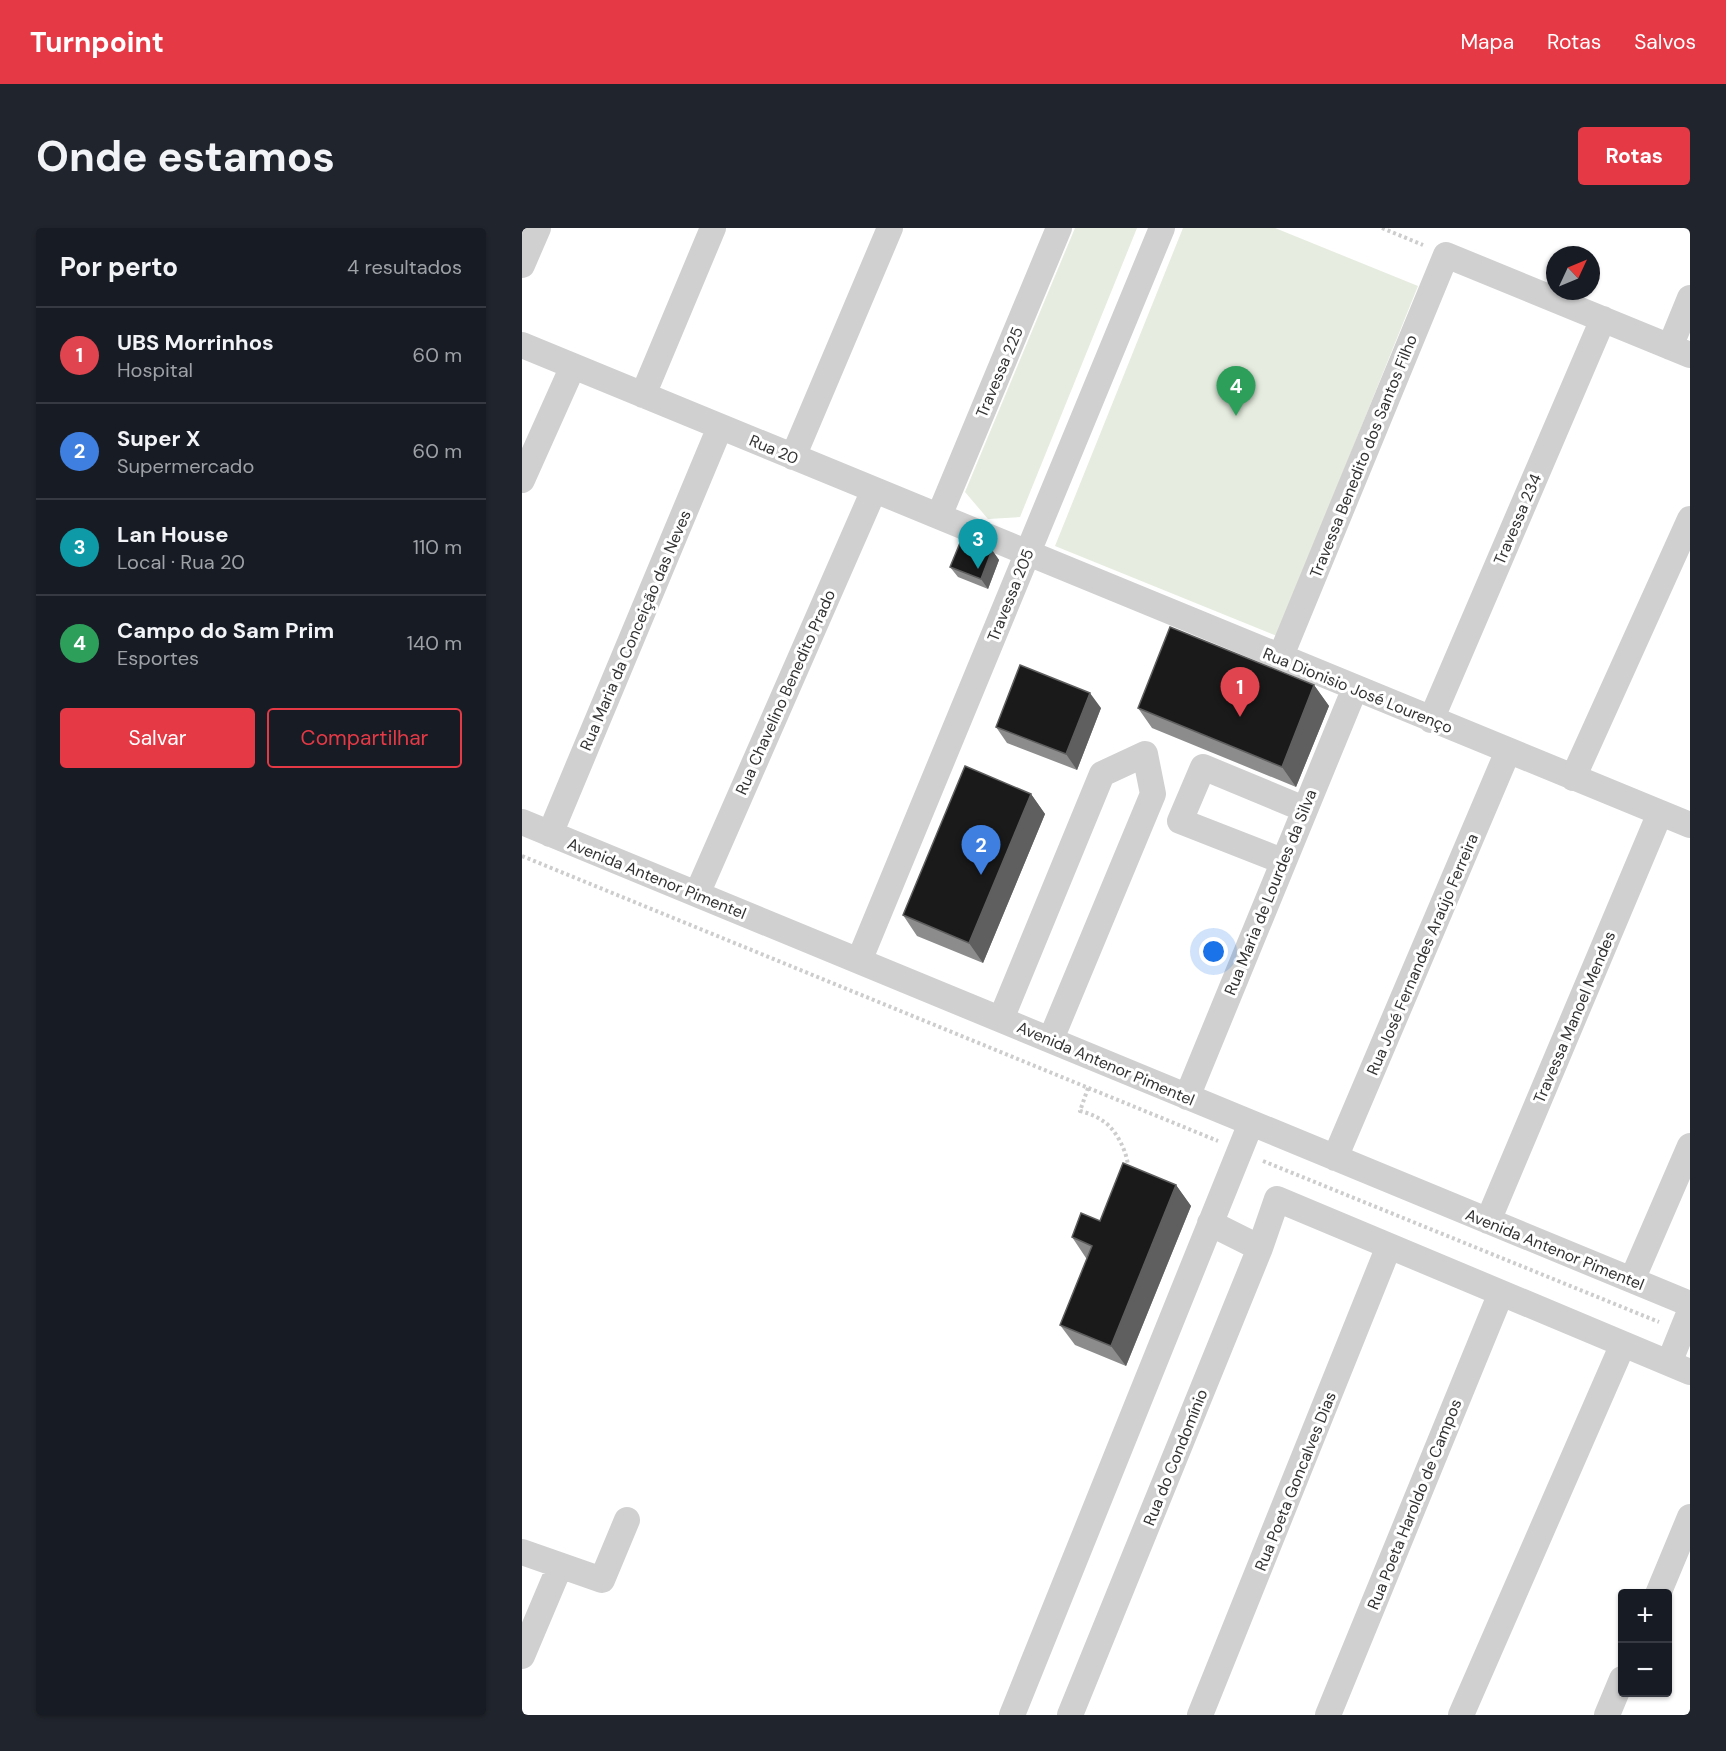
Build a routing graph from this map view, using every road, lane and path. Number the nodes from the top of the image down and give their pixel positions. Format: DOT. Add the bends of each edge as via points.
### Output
graph roads {
  1 [pos="538,228"];
  2 [pos="713,228"];
  3 [pos="890,228"];
  4 [pos="1059,228"];
  5 [pos="1162,228"];
  6 [pos="1382,228"];
  7 [pos="1446,255"];
  8 [pos="522,265"];
  9 [pos="1690,298"];
  10 [pos="1603,319"];
  11 [pos="522,345"];
  12 [pos="1680,351"];
  13 [pos="573,366"];
  14 [pos="643,395"];
  15 [pos="720,427"];
  16 [pos="793,457"];
  17 [pos="522,480"];
  18 [pos="874,490"];
  19 [pos="939,516"];
  20 [pos="1690,519"];
  21 [pos="1027,554"];
  22 [pos="1280,658"];
  23 [pos="1355,688"];
  24 [pos="1431,720"];
  25 [pos="1508,751"];
  26 [pos="1573,778"];
  27 [pos="1304,810"];
  28 [pos="1660,813"];
  29 [pos="522,822"];
  30 [pos="1690,825"];
  31 [pos="550,834"];
  32 [pos="522,856"];
  33 [pos="1282,861"];
  34 [pos="697,894"];
  35 [pos="859,962"];
  36 [pos="1001,1019"];
  37 [pos="1051,1039"];
  38 [pos="1088,1088"];
  39 [pos="1187,1097"];
  40 [pos="1251,1123"];
  41 [pos="1690,1146"];
  42 [pos="1240,1150"];
  43 [pos="1335,1158"];
  44 [pos="1125,1175"];
  45 [pos="1488,1221"];
  46 [pos="1210,1223"];
  47 [pos="1389,1246"];
  48 [pos="1260,1248"];
  49 [pos="1632,1280"];
  50 [pos="1501,1293"];
  51 [pos="1690,1304"];
  52 [pos="1686,1321"];
  53 [pos="1623,1344"];
  54 [pos="1679,1368"];
  55 [pos="1690,1517"];
  56 [pos="627,1520"];
  57 [pos="522,1552"];
  58 [pos="560,1566"];
  59 [pos="1660,1589"];
  60 [pos="522,1656"];
  61 [pos="1618,1690"];
  62 [pos="1012,1715"];
  63 [pos="1070,1715"];
  64 [pos="1200,1715"];
  65 [pos="1328,1715"];
  66 [pos="1461,1715"];
  67 [pos="1607,1715"];
  1 -- 8 [label="street"];
  2 -- 14 [label="street"];
  3 -- 16 [label="street"];
  4 -- 19 [label="street, Travessa 225"];
  5 -- 21 [label="street, Travessa 205"];
  6 -- 7 [label="path"];
  7 -- 10 [label="street"];
  7 -- 22 [label="street, Travessa Benedito dos Santos Filho"];
  9 -- 12 [label="street"];
  10 -- 12 [label="street"];
  10 -- 24 [label="street, Travessa 234"];
  11 -- 13 [label="street, Rua 20"];
  13 -- 14 [label="street, Rua 20"];
  13 -- 17 [label="street"];
  14 -- 15 [label="street, Rua 20"];
  15 -- 16 [label="street, Rua 20"];
  15 -- 31 [label="street, Rua Maria da Conceição das Neves"];
  16 -- 18 [label="street, Rua 20"];
  18 -- 19 [label="street, Rua 20"];
  18 -- 34 [label="street, Rua Chavelino Benedito Prado"];
  19 -- 21 [label="street, Rua 20"];
  20 -- 26 [label="street"];
  21 -- 22 [label="street, Rua Dionisio José Lourenço"];
  21 -- 35 [label="street, Travessa 205"];
  22 -- 23 [label="street, Rua Dionisio José Lourenço"];
  23 -- 24 [label="street, Rua Dionisio José Lourenço"];
  23 -- 27 [label="street, Rua Maria de Lourdes da Silva"];
  24 -- 25 [label="street, Rua Dionisio José Lourenço"];
  25 -- 26 [label="street, Rua Dionisio José Lourenço"];
  25 -- 43 [label="street, Rua José Fernandes Araújo Ferreira"];
  26 -- 28 [label="street, Rua Dionisio José Lourenço"];
  27 -- 33 [label="street, Rua Maria de Lourdes da Silva"];
  27 -- 33 [label="street" via="1203,767 1180,821"];
  28 -- 30 [label="street, Rua Dionisio José Lourenço"];
  28 -- 45 [label="street, Travessa Manoel Mendes"];
  29 -- 31 [label="street, Avenida Antenor Pimentel"];
  31 -- 34 [label="street, Avenida Antenor Pimentel"];
  32 -- 38 [label="path"];
  33 -- 39 [label="street, Rua Maria de Lourdes da Silva"];
  34 -- 35 [label="street, Avenida Antenor Pimentel"];
  35 -- 36 [label="street, Avenida Antenor Pimentel"];
  36 -- 37 [label="street, Avenida Antenor Pimentel"];
  36 -- 37 [label="street" via="1102,774 1145,754 1153,794"];
  37 -- 39 [label="street, Avenida Antenor Pimentel"];
  38 -- 42 [label="path"];
  38 -- 44 [label="path" via="1080,1110 1111,1128 1128,1164"];
  39 -- 40 [label="street, Avenida Antenor Pimentel"];
  40 -- 42 [label="street"];
  40 -- 43 [label="street, Avenida Antenor Pimentel"];
  41 -- 49 [label="street"];
  42 -- 46 [label="street"];
  42 -- 52 [label="path" via="1286,1171"];
  43 -- 45 [label="street, Avenida Antenor Pimentel"];
  45 -- 49 [label="street, Avenida Antenor Pimentel"];
  46 -- 48 [label="street"];
  46 -- 62 [label="street"];
  47 -- 48 [label="street, Rua do Condomínio" via="1277,1199"];
  47 -- 50 [label="street"];
  47 -- 64 [label="street, Rua Poeta Goncalves Dias"];
  48 -- 63 [label="street, Rua do Condomínio"];
  49 -- 51 [label="street, Avenida Antenor Pimentel"];
  50 -- 53 [label="street"];
  50 -- 65 [label="street, Rua Poeta Haroldo de Campos"];
  52 -- 54 [label="street"];
  53 -- 54 [label="street"];
  53 -- 66 [label="street"];
  55 -- 59 [label="street"];
  56 -- 58 [label="street" via="602,1580"];
  57 -- 58 [label="street"];
  58 -- 60 [label="street"];
  61 -- 67 [label="street"];
}
